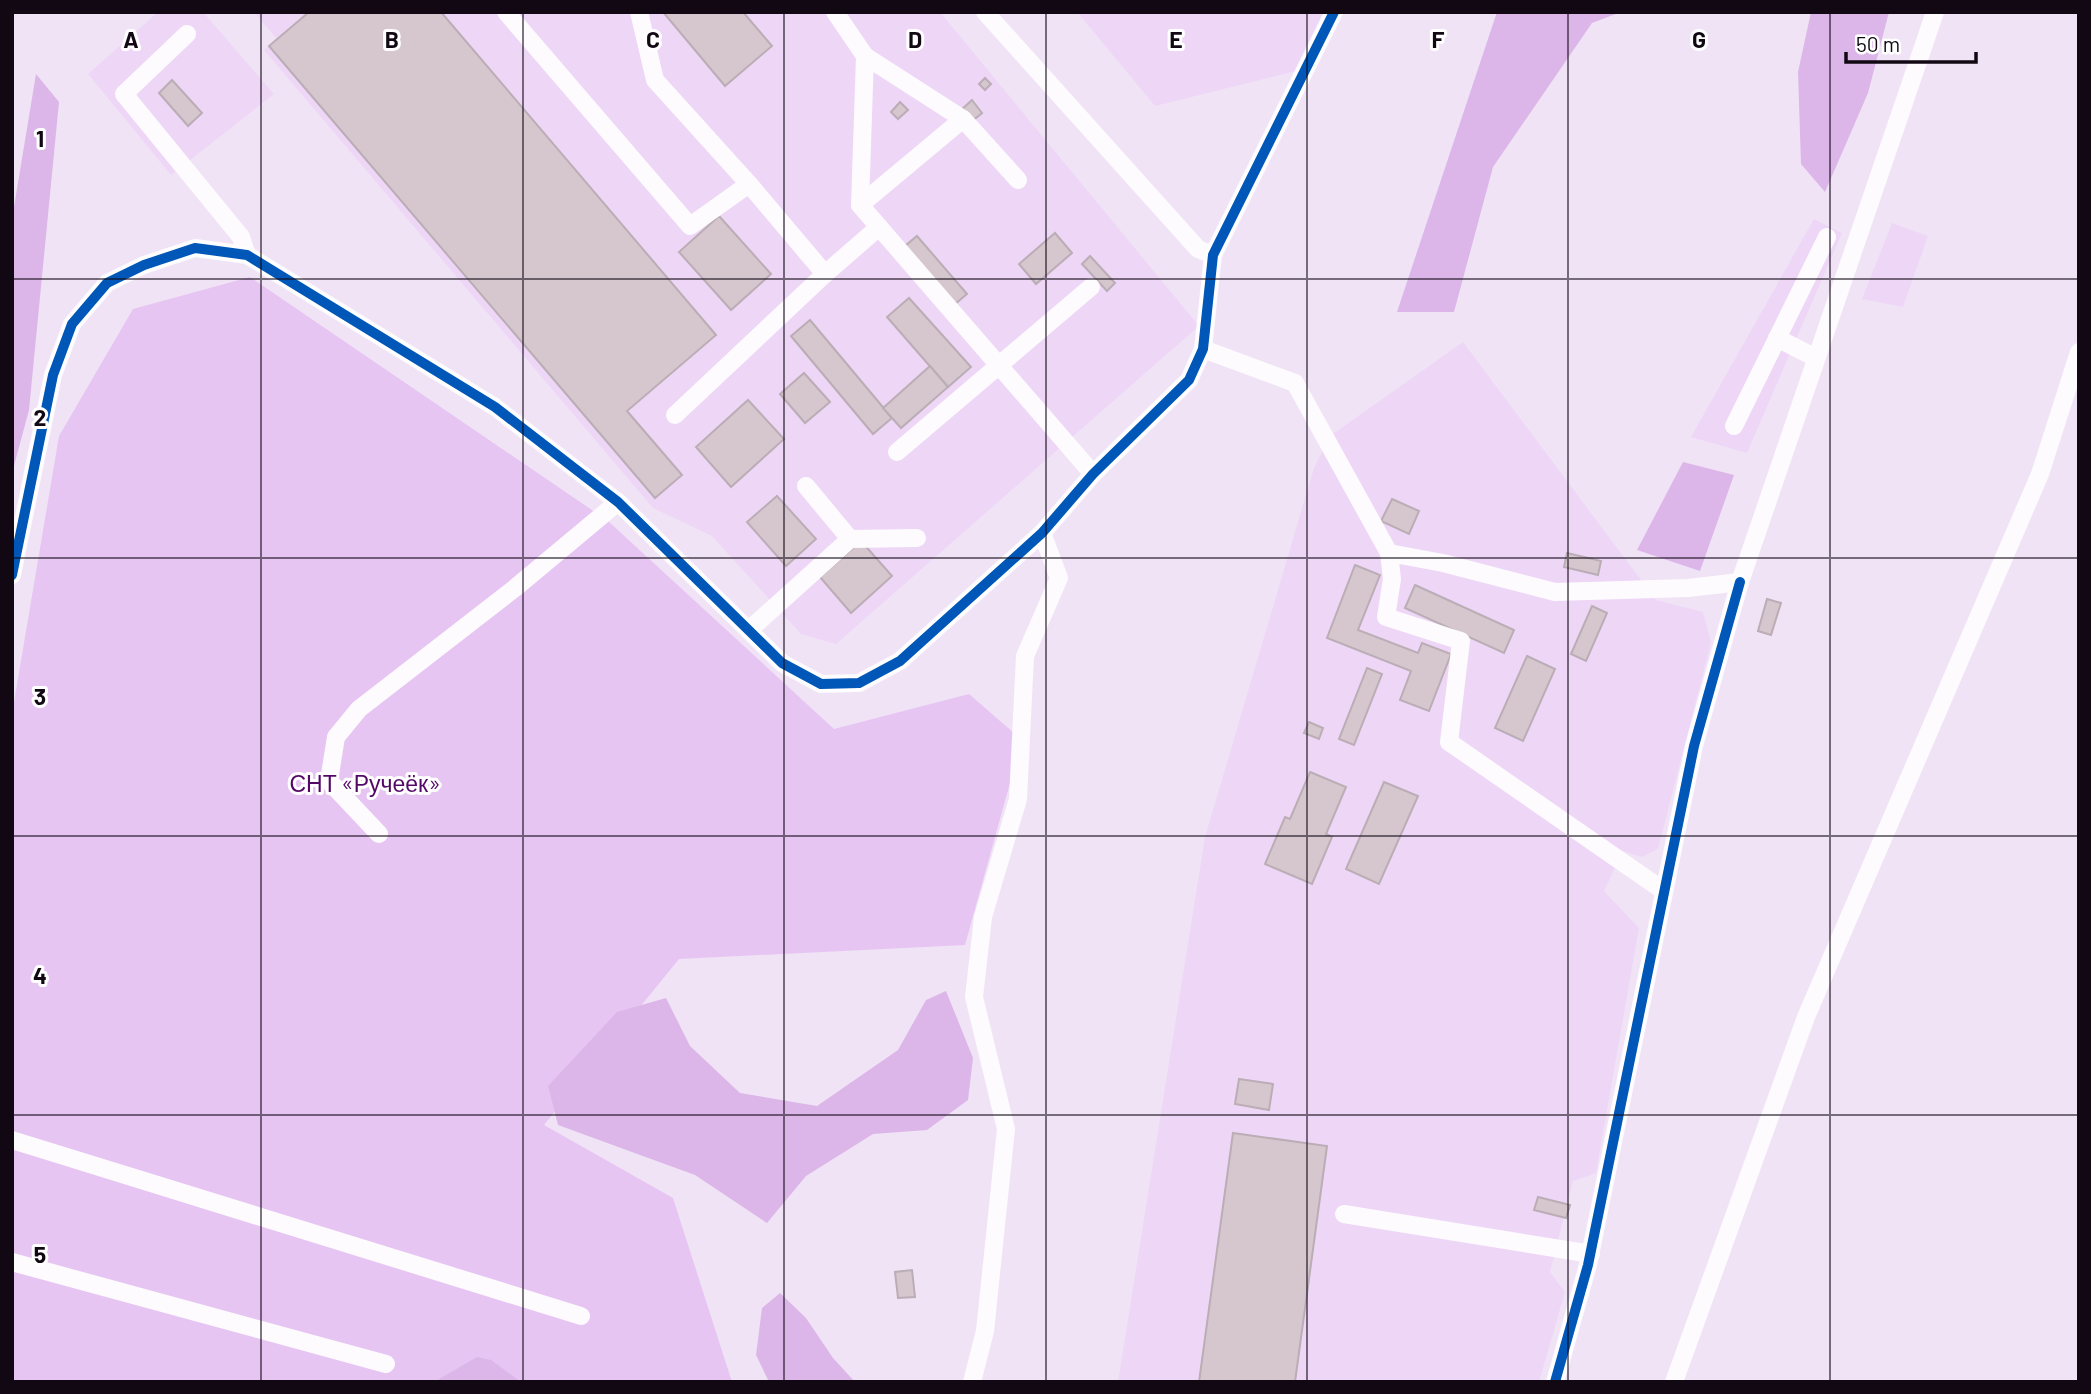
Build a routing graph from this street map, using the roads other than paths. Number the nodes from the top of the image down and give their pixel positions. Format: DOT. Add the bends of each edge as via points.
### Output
graph roads {
  1 [pos="506,12"];
  2 [pos="639,12"];
  3 [pos="835,12"];
  4 [pos="985,12"];
  5 [pos="1334,12"];
  6 [pos="1935,12"];
  7 [pos="187,34"];
  8 [pos="864,56"];
  9 [pos="963,119"];
  10 [pos="1018,180"];
  11 [pos="749,184"];
  12 [pos="860,205"];
  13 [pos="879,227"];
  14 [pos="1826,237"];
  15 [pos="247,255"];
  16 [pos="1213,255"];
  17 [pos="825,274"];
  18 [pos="1091,287"];
  19 [pos="1777,338"];
  20 [pos="1203,349"];
  21 [pos="2079,352"];
  22 [pos="1816,358"];
  23 [pos="999,365"];
  24 [pos="675,415"];
  25 [pos="1734,426"];
  26 [pos="897,452"];
  27 [pos="1093,474"];
  28 [pos="806,486"];
  29 [pos="618,502"];
  30 [pos="1042,533"];
  31 [pos="917,538"];
  32 [pos="850,539"];
  33 [pos="1389,553"];
  34 [pos="12,575"];
  35 [pos="1740,582"];
  36 [pos="749,630"];
  37 [pos="379,834"];
  38 [pos="1664,891"];
  39 [pos="12,1140"];
  40 [pos="1344,1214"];
  41 [pos="1591,1254"];
  42 [pos="12,1262"];
  43 [pos="581,1316"];
  44 [pos="386,1364"];
  45 [pos="972,1382"];
  46 [pos="1555,1382"];
  47 [pos="1674,1382"];
  1 -- 11 [label="street" via="690,226"];
  2 -- 11 [label="street" via="655,80"];
  3 -- 8 [label="street"];
  4 -- 16 [label="street" via="1198,250"];
  5 -- 16 [label="street"];
  6 -- 22 [label="street"];
  7 -- 15 [label="street" via="124,94 241,237"];
  8 -- 9 [label="street"];
  8 -- 12 [label="street"];
  9 -- 10 [label="street"];
  9 -- 12 [label="street"];
  11 -- 17 [label="street"];
  12 -- 13 [label="street"];
  13 -- 17 [label="street"];
  13 -- 23 [label="street"];
  14 -- 19 [label="street"];
  15 -- 29 [label="street" via="495,407"];
  15 -- 34 [label="street" via="195,248 144,265 107,283 72,324 53,375"];
  16 -- 20 [label="street"];
  17 -- 24 [label="street"];
  18 -- 23 [label="street"];
  19 -- 22 [label="street"];
  19 -- 25 [label="street"];
  20 -- 27 [label="street" via="1189,380"];
  20 -- 33 [label="street" via="1295,383"];
  21 -- 47 [label="street" via="2040,474 1806,1017"];
  22 -- 35 [label="street"];
  23 -- 26 [label="street"];
  23 -- 27 [label="street"];
  27 -- 30 [label="street"];
  28 -- 32 [label="street"];
  29 -- 36 [label="street"];
  29 -- 37 [label="street" via="359,709 336,737 329,781"];
  30 -- 36 [label="street" via="900,661 859,683 821,684 782,663"];
  30 -- 45 [label="street" via="1059,578 1025,656 1018,799 983,917 974,997 1006,1129 985,1331"];
  31 -- 32 [label="street"];
  32 -- 36 [label="street"];
  33 -- 35 [label="street" via="1555,592"];
  33 -- 38 [label="street" via="1392,579 1386,617 1461,641 1449,742"];
  35 -- 38 [label="street" via="1694,746"];
  38 -- 41 [label="street"];
  39 -- 43 [label="street"];
  40 -- 41 [label="street"];
  41 -- 46 [label="street"];
  42 -- 44 [label="street"];
}
